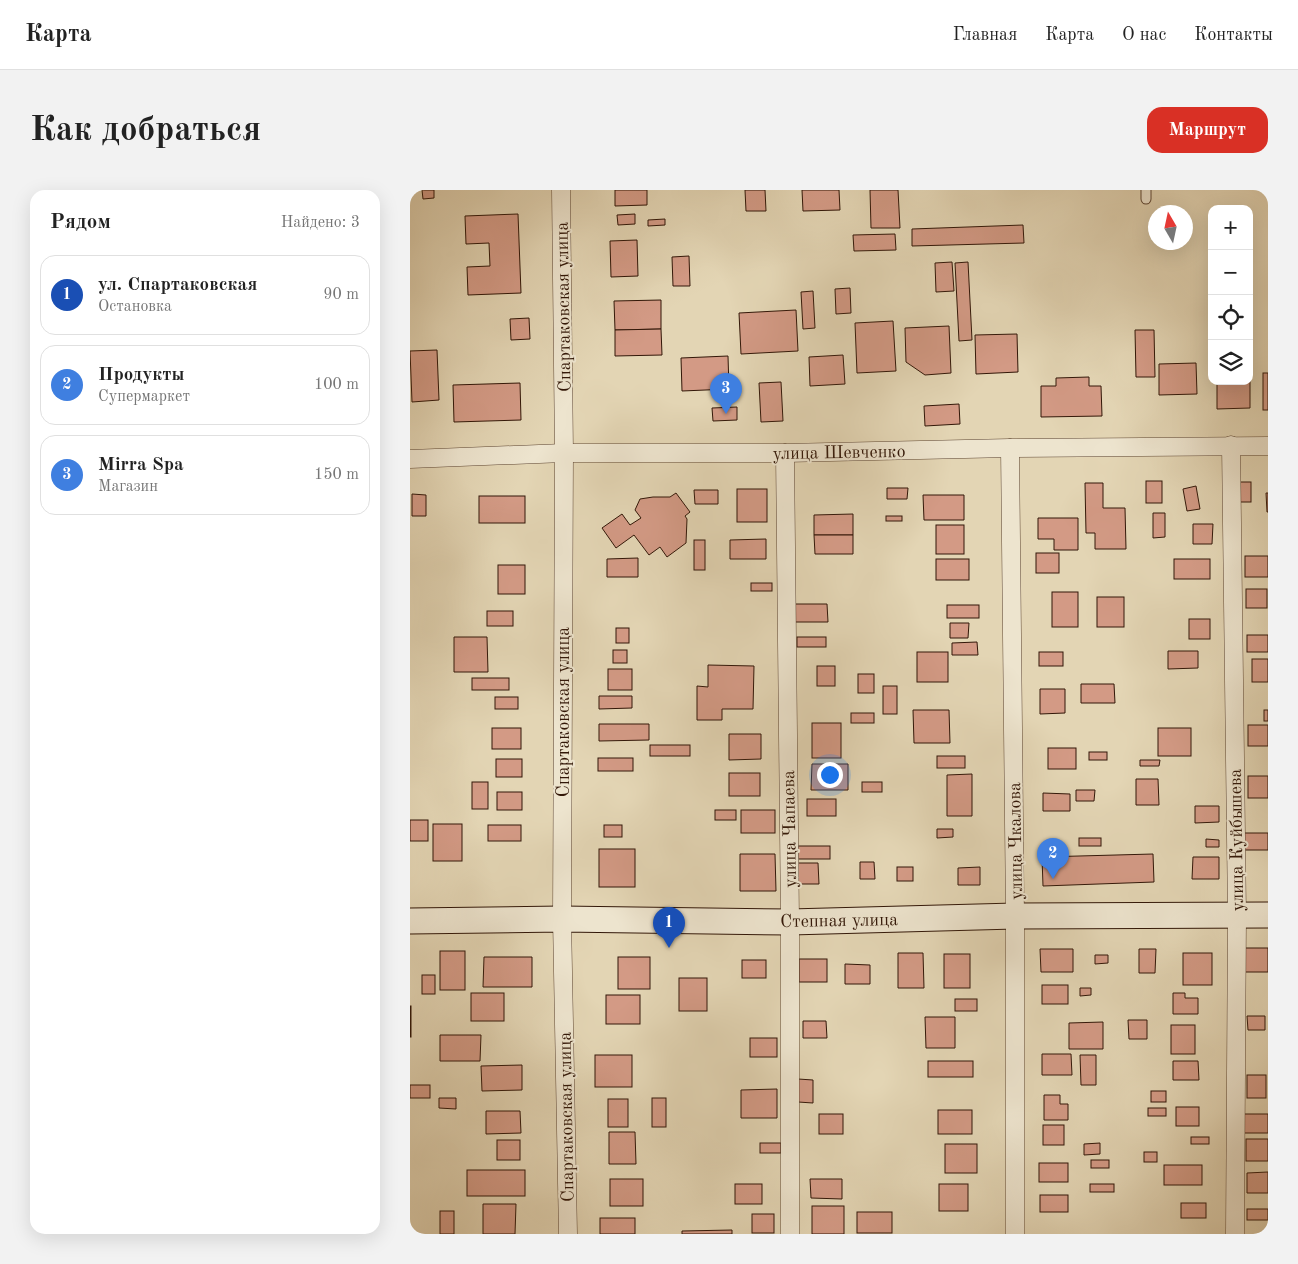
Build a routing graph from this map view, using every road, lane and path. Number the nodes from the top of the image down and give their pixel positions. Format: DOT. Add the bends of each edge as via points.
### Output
graph roads {
  1 [pos="562,190"];
  2 [pos="1231,446"];
  3 [pos="1268,446"];
  4 [pos="1010,448"];
  5 [pos="564,453"];
  6 [pos="785,453"];
  7 [pos="410,459"];
  8 [pos="1237,915"];
  9 [pos="1015,916"];
  10 [pos="1268,916"];
  11 [pos="562,920"];
  12 [pos="410,921"];
  13 [pos="790,922"];
  14 [pos="568,1234"];
  15 [pos="790,1234"];
  16 [pos="1015,1234"];
  17 [pos="1235,1234"];
  1 -- 5 [label="street, Спартаковская улица"];
  2 -- 3 [label="street, улица Шевченко"];
  2 -- 4 [label="street, улица Шевченко"];
  2 -- 8 [label="street, улица Куйбышева"];
  4 -- 6 [label="street, улица Шевченко"];
  4 -- 9 [label="street, улица Чкалова"];
  5 -- 6 [label="street, улица Шевченко"];
  5 -- 7 [label="street, улица Шевченко"];
  5 -- 11 [label="street, Спартаковская улица"];
  6 -- 13 [label="street, улица Чапаева"];
  8 -- 9 [label="main road, Степная улица"];
  8 -- 10 [label="main road, Степная улица"];
  8 -- 17 [label="street, улица Куйбышева"];
  9 -- 13 [label="main road, Степная улица"];
  9 -- 16 [label="street, улица Чкалова"];
  11 -- 12 [label="main road, Степная улица"];
  11 -- 13 [label="main road, Степная улица"];
  11 -- 14 [label="street, Спартаковская улица"];
  13 -- 15 [label="street, улица Чапаева"];
}
